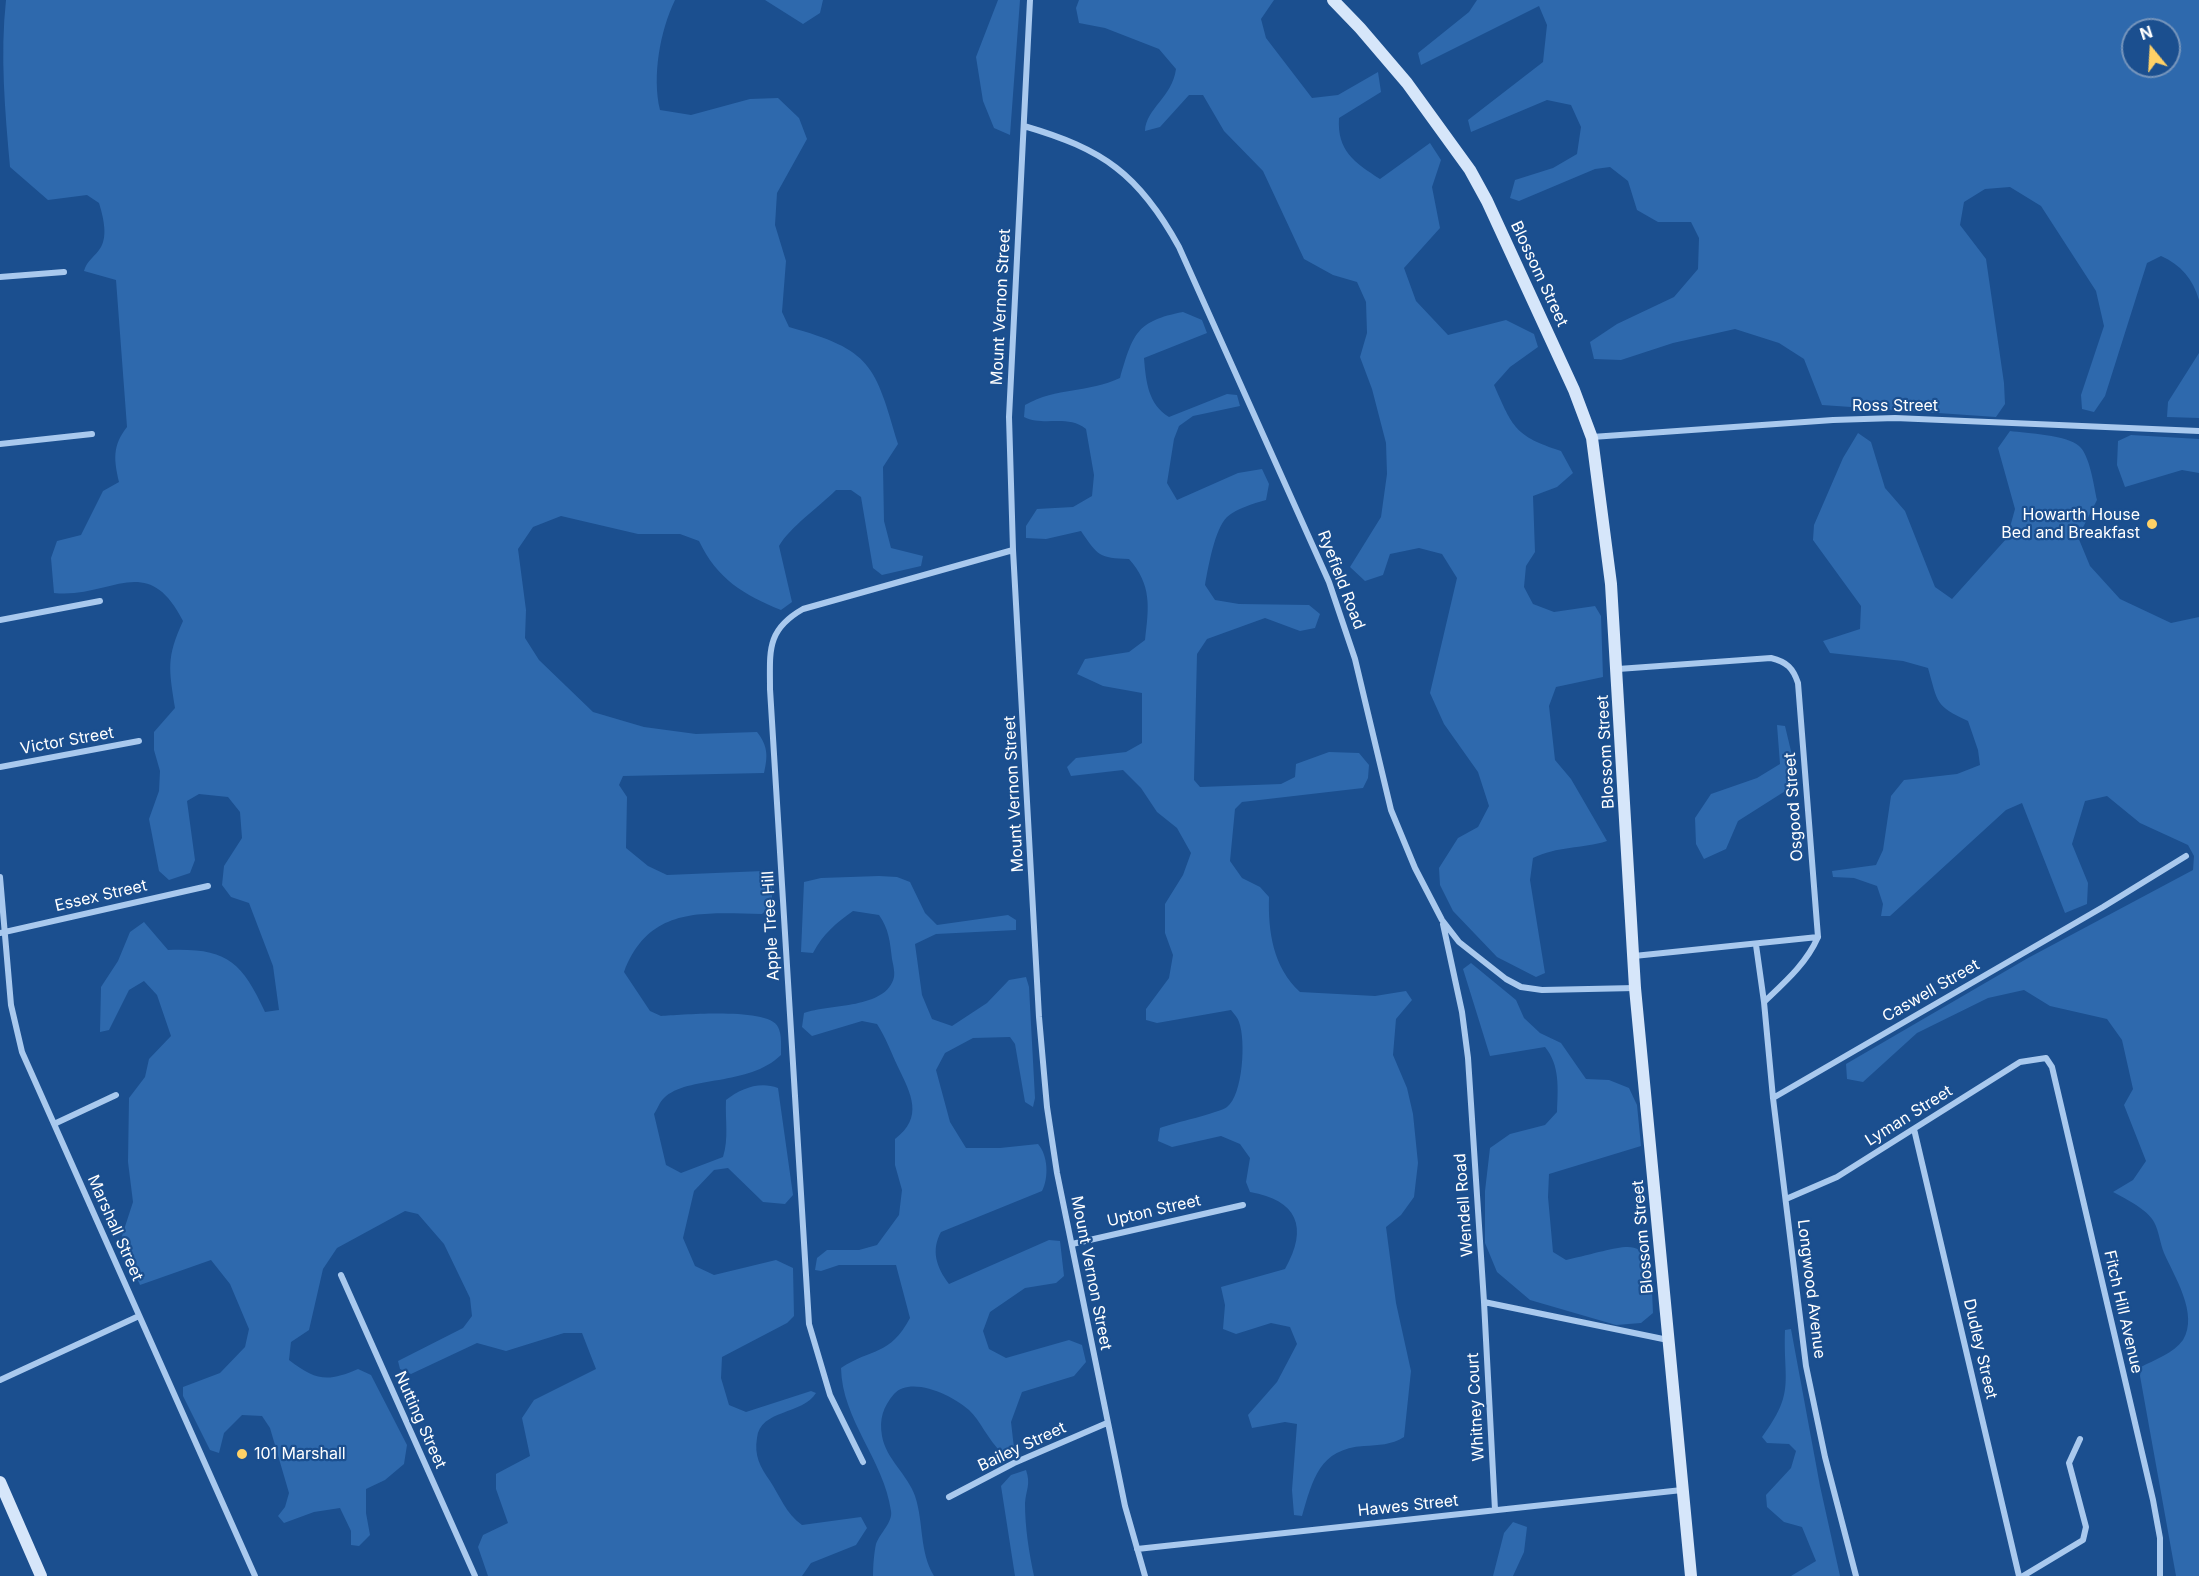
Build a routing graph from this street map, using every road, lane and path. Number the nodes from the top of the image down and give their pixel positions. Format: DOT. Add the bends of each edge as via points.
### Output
graph roads {
  1 [pos="1030,0"];
  2 [pos="1333,0"];
  3 [pos="1024,126"];
  4 [pos="64,272"];
  5 [pos="0,277"];
  6 [pos="2199,431"];
  7 [pos="92,434"];
  8 [pos="1592,438"];
  9 [pos="0,444"];
  10 [pos="1013,550"];
  11 [pos="100,601"];
  12 [pos="0,620"];
  13 [pos="1618,669"];
  14 [pos="139,741"];
  15 [pos="0,766"];
  16 [pos="2186,856"];
  17 [pos="0,877"];
  18 [pos="208,886"];
  19 [pos="1442,920"];
  20 [pos="2,933"];
  21 [pos="1818,937"];
  22 [pos="1756,945"];
  23 [pos="1634,956"];
  24 [pos="1635,988"];
  25 [pos="1764,1002"];
  26 [pos="2046,1058"];
  27 [pos="116,1095"];
  28 [pos="1773,1098"];
  29 [pos="54,1124"];
  30 [pos="1914,1129"];
  31 [pos="1786,1199"];
  32 [pos="1243,1204"];
  33 [pos="1072,1244"];
  34 [pos="341,1275"];
  35 [pos="1484,1302"];
  36 [pos="139,1316"];
  37 [pos="1669,1340"];
  38 [pos="0,1380"];
  39 [pos="1107,1423"];
  40 [pos="2080,1439"];
  41 [pos="863,1462"];
  42 [pos="0,1482"];
  43 [pos="1683,1490"];
  44 [pos="949,1497"];
  45 [pos="1495,1510"];
  46 [pos="1137,1549"];
  47 [pos="41,1576"];
  48 [pos="255,1576"];
  49 [pos="475,1576"];
  50 [pos="1145,1576"];
  51 [pos="1691,1576"];
  52 [pos="1856,1576"];
  53 [pos="2021,1576"];
  54 [pos="2160,1576"];
  1 -- 3 [label="street, Mount Vernon Street"];
  2 -- 8 [label="street, Blossom Street" via="1407,83 1470,170 1574,390"];
  3 -- 10 [label="street, Mount Vernon Street" via="1009,417"];
  3 -- 19 [label="street, Ryefield Road" via="1086,149 1119,168 1152,202 1179,247 1329,582 1355,659 1391,810"];
  4 -- 5 [label="street"];
  6 -- 8 [label="street, Ross Street" via="1896,418"];
  7 -- 9 [label="street"];
  8 -- 13 [label="street, Blossom Street"];
  10 -- 33 [label="street, Mount Vernon Street" via="1039,1017 1047,1107"];
  10 -- 41 [label="street, Apple Tree Hill" via="803,609 784,622 771,645 809,1324 830,1395"];
  11 -- 12 [label="street"];
  13 -- 21 [label="street, Osgood Street" via="1771,658 1794,671"];
  13 -- 23 [label="street, Blossom Street"];
  14 -- 15 [label="street, Victor Street"];
  16 -- 28 [label="street, Caswell Street"];
  17 -- 20 [label="street, Marshall Street"];
  18 -- 20 [label="street, Essex Street"];
  19 -- 24 [label="street, Ryefield Road" via="1459,942 1521,987"];
  19 -- 35 [label="street, Wendell Road" via="1468,1058"];
  20 -- 29 [label="street, Marshall Street" via="15,1030 34,1084"];
  21 -- 22 [label="street"];
  21 -- 25 [label="street" via="1796,971"];
  22 -- 23 [label="street"];
  22 -- 25 [label="street, Longwood Avenue"];
  23 -- 24 [label="street, Blossom Street"];
  24 -- 37 [label="street, Blossom Street"];
  25 -- 28 [label="street, Longwood Avenue"];
  26 -- 30 [label="street, Lyman Street" via="2020,1062"];
  26 -- 54 [label="street, Fitch Hill Avenue" via="2052,1067 2153,1500 2160,1538"];
  27 -- 29 [label="street"];
  28 -- 31 [label="street, Longwood Avenue"];
  29 -- 36 [label="street, Marshall Street"];
  30 -- 31 [label="street, Lyman Street" via="1837,1177"];
  30 -- 53 [label="street, Dudley Street"];
  31 -- 52 [label="street, Longwood Avenue" via="1806,1366"];
  32 -- 33 [label="street, Upton Street"];
  33 -- 39 [label="street, Mount Vernon Street"];
  34 -- 49 [label="street, Nutting Street"];
  35 -- 37 [label="street"];
  35 -- 45 [label="street, Whitney Court"];
  36 -- 38 [label="street"];
  36 -- 48 [label="street, Marshall Street"];
  37 -- 43 [label="street, Blossom Street"];
  39 -- 44 [label="street, Bailey Street" via="1014,1463"];
  39 -- 46 [label="street, Mount Vernon Street"];
  40 -- 53 [label="street" via="2070,1463 2086,1527 2083,1540"];
  42 -- 47 [label="street"];
  43 -- 45 [label="street, Hawes Street"];
  43 -- 51 [label="street, Blossom Street"];
  45 -- 46 [label="street, Hawes Street"];
  46 -- 50 [label="street, Mount Vernon Street"];
}
